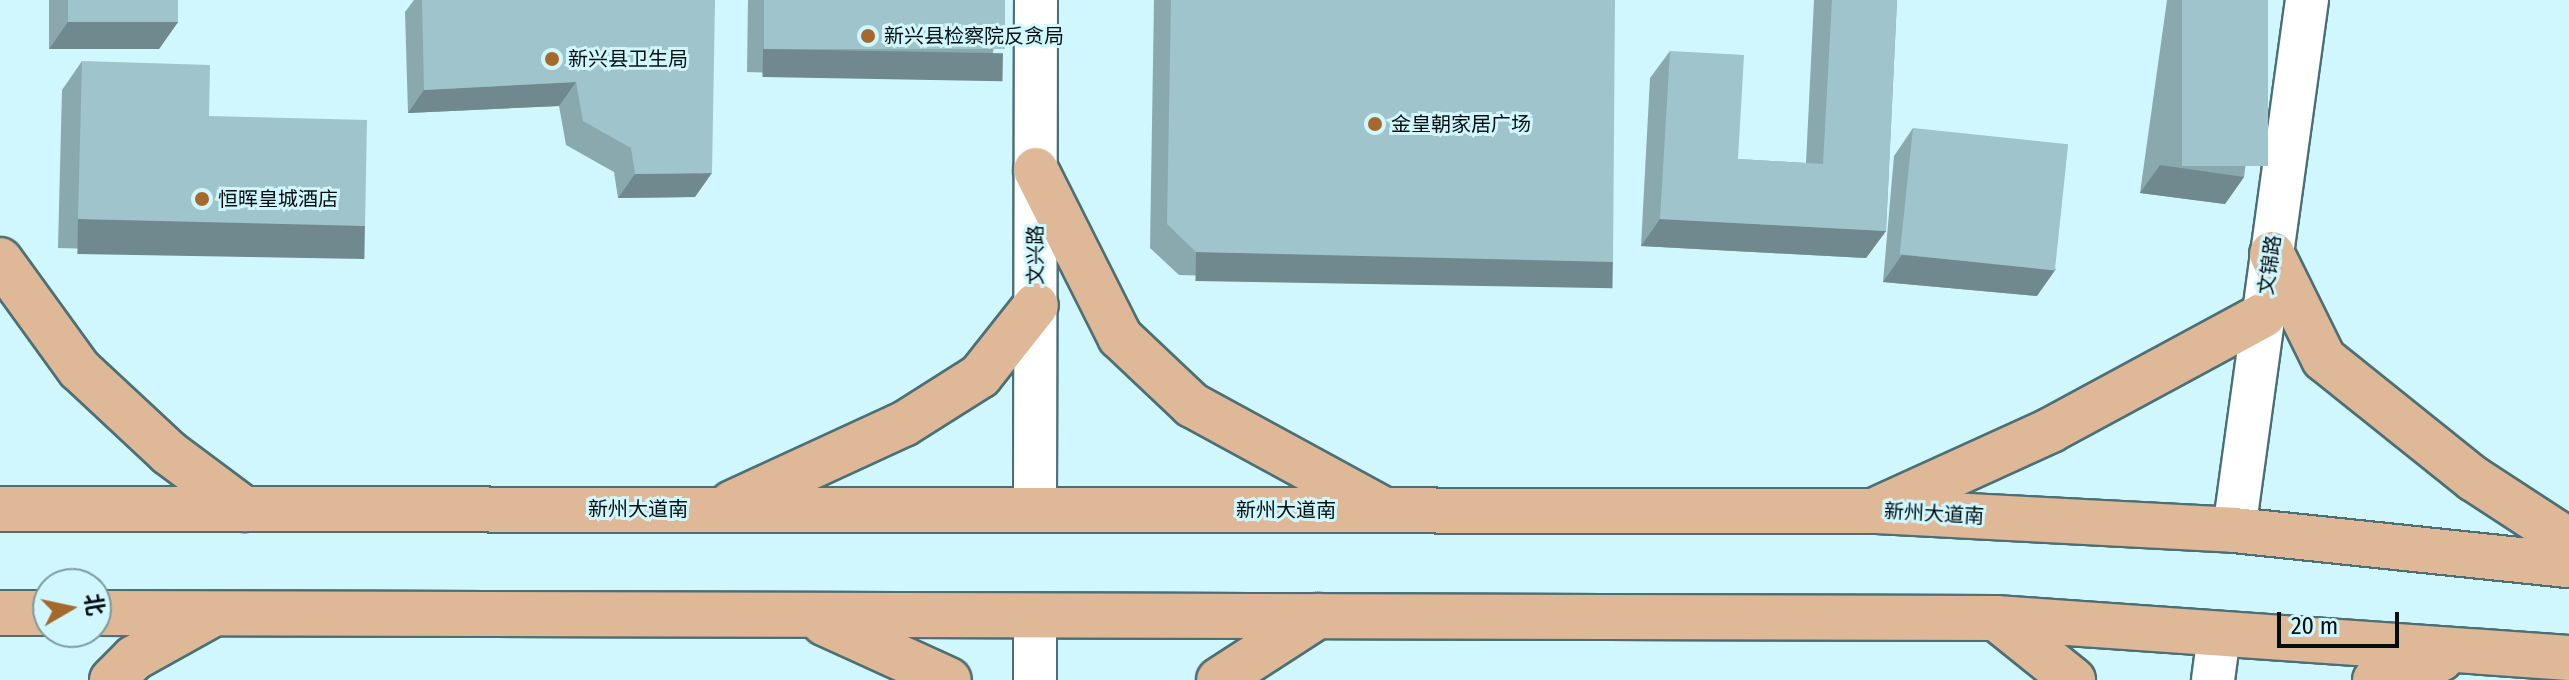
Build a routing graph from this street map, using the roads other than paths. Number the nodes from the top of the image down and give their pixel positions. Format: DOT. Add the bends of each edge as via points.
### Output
graph roads {
  1 [pos="1036,0"];
  2 [pos="2307,0"];
  3 [pos="1036,170"];
  4 [pos="2272,254"];
  5 [pos="0,260"];
  6 [pos="1036,305"];
  7 [pos="2264,315"];
  8 [pos="0,509"];
  9 [pos="244,509"];
  10 [pos="716,509"];
  11 [pos="1035,510"];
  12 [pos="1384,510"];
  13 [pos="1875,511"];
  14 [pos="2234,530"];
  15 [pos="2569,541"];
  16 [pos="2569,565"];
  17 [pos="0,613"];
  18 [pos="32,613"];
  19 [pos="112,613"];
  20 [pos="215,613"];
  21 [pos="803,615"];
  22 [pos="1035,615"];
  23 [pos="1318,616"];
  24 [pos="1996,618"];
  25 [pos="2219,635"];
  26 [pos="2467,651"];
  27 [pos="2569,658"];
  28 [pos="112,680"];
  29 [pos="949,680"];
  30 [pos="1035,680"];
  31 [pos="1219,680"];
  32 [pos="2073,680"];
  33 [pos="2213,680"];
  34 [pos="2375,680"];
  1 -- 3 [label="street, 文兴路"];
  2 -- 4 [label="street, 文锦路"];
  3 -- 6 [label="street, 文兴路"];
  3 -- 12 [label="main road" via="1120,337 1192,405"];
  4 -- 7 [label="street, 文锦路"];
  4 -- 15 [label="main road" via="2324,359 2474,479"];
  5 -- 9 [label="main road" via="79,369 169,453"];
  6 -- 10 [label="main road" via="980,376 904,424"];
  6 -- 11 [label="street, 文兴路"];
  7 -- 13 [label="main road" via="2051,430"];
  7 -- 14 [label="street, 文锦路"];
  8 -- 9 [label="main road, 新州大道南"];
  9 -- 10 [label="main road, 新州大道南"];
  10 -- 11 [label="main road, 新州大道南"];
  11 -- 12 [label="main road, 新州大道南"];
  12 -- 13 [label="main road, 新州大道南"];
  13 -- 14 [label="main road, 新州大道南"];
  14 -- 16 [label="main road, 新州大道南"];
  17 -- 18 [label="main road"];
  19 -- 20 [label="main road"];
  20 -- 21 [label="main road"];
  20 -- 28 [label="main road" via="134,658"];
  21 -- 22 [label="main road"];
  21 -- 29 [label="main road"];
  22 -- 23 [label="main road"];
  22 -- 30 [label="street"];
  23 -- 24 [label="main road"];
  23 -- 31 [label="main road"];
  24 -- 25 [label="main road"];
  24 -- 32 [label="main road"];
  25 -- 26 [label="main road"];
  25 -- 33 [label="street"];
  26 -- 27 [label="main road"];
  26 -- 34 [label="main road"];
}
